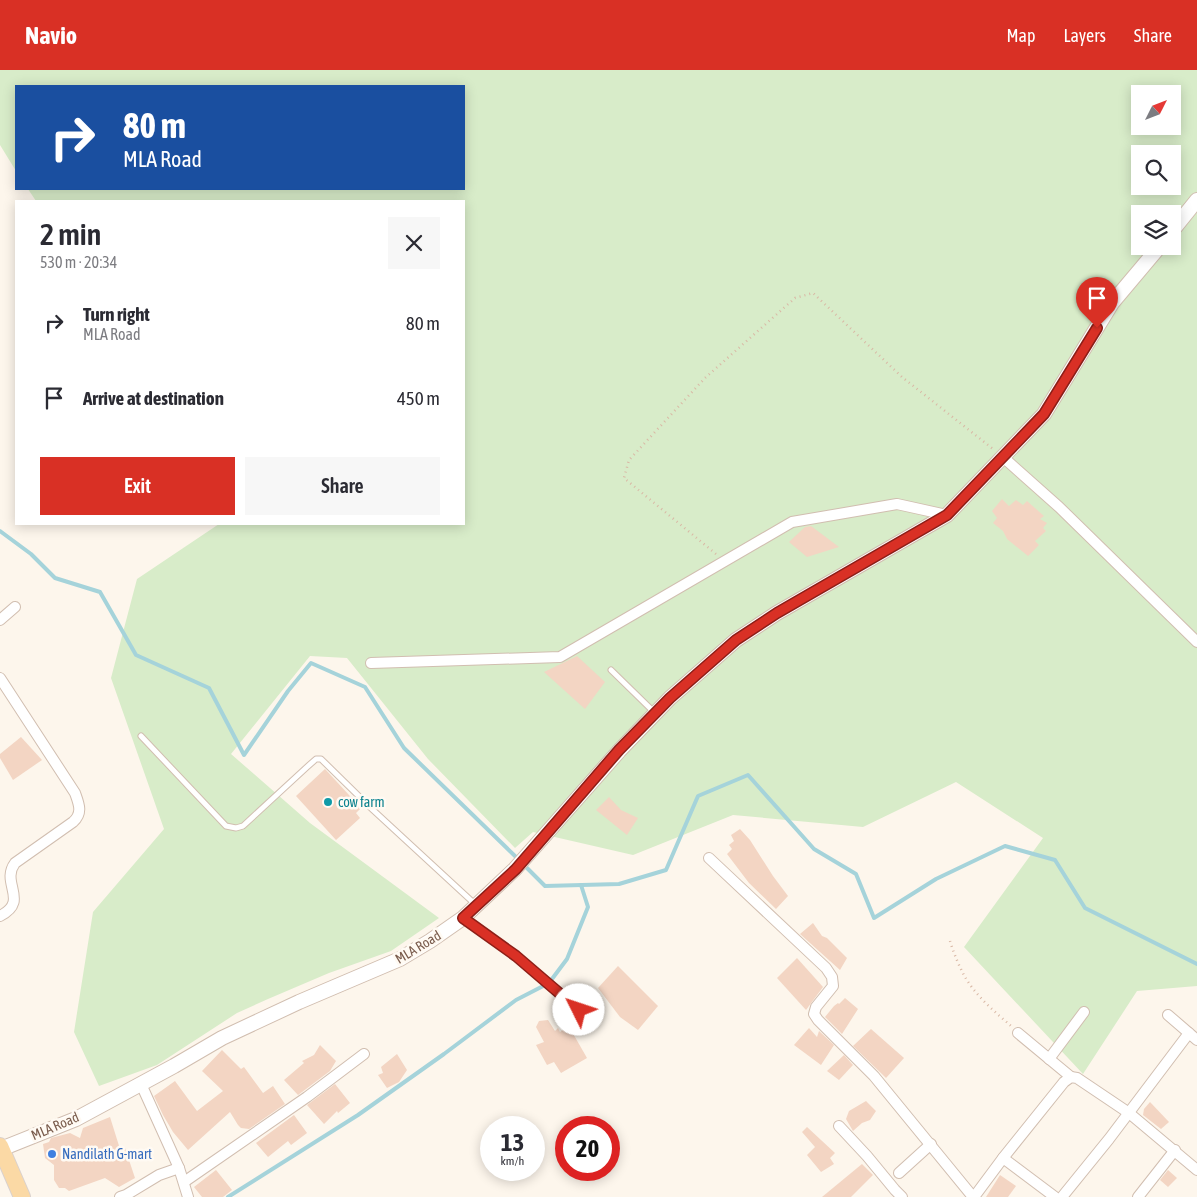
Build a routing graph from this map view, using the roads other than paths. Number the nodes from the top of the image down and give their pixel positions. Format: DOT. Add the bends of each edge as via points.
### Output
graph roads {
  1 [pos="1197,200"];
  2 [pos="1181,220"];
  3 [pos="1152,255"];
  4 [pos="1004,458"];
  5 [pos="947,515"];
  6 [pos="15,607"];
  7 [pos="0,620"];
  8 [pos="1197,642"];
  9 [pos="371,663"];
  10 [pos="611,670"];
  11 [pos="0,678"];
  12 [pos="656,713"];
  13 [pos="141,736"];
  14 [pos="709,858"];
  15 [pos="477,905"];
  16 [pos="0,916"];
  17 [pos="463,918"];
  18 [pos="579,1010"];
  19 [pos="1084,1012"];
  20 [pos="1168,1015"];
  21 [pos="1018,1033"];
  22 [pos="1193,1036"];
  23 [pos="364,1054"];
  24 [pos="1049,1059"];
  25 [pos="1071,1077"];
  26 [pos="141,1084"];
  27 [pos="1129,1113"];
  28 [pos="839,1126"];
  29 [pos="932,1144"];
  30 [pos="0,1148"];
  31 [pos="1175,1150"];
  32 [pos="1003,1158"];
  33 [pos="180,1168"];
  34 [pos="1197,1170"];
  35 [pos="900,1174"];
  36 [pos="184,1182"];
  37 [pos="895,1195"];
  38 [pos="22,1197"];
  39 [pos="120,1197"];
  40 [pos="188,1197"];
  41 [pos="973,1197"];
  42 [pos="1055,1197"];
  43 [pos="1062,1197"];
  44 [pos="1138,1197"];
  1 -- 2 [label="street"];
  3 -- 4 [label="street, MLA Road" via="1112,303 1044,414"];
  4 -- 5 [label="street, MLA Road"];
  4 -- 8 [label="street"];
  5 -- 9 [label="street" via="897,504 792,522 560,657"];
  5 -- 12 [label="street, MLA Road" via="736,640"];
  6 -- 7 [label="street"];
  10 -- 12 [label="lane"];
  11 -- 16 [label="street" via="75,793 80,810 78,818 10,869 8,876 14,904"];
  12 -- 15 [label="street, MLA Road" via="619,750 516,869"];
  13 -- 15 [label="lane" via="226,826 236,828 243,826 306,767 321,759"];
  14 -- 29 [label="street" via="826,968 832,977 832,986 814,1014 874,1076"];
  15 -- 17 [label="street, MLA Road"];
  17 -- 18 [label="lane" via="516,956"];
  17 -- 26 [label="street, MLA Road" via="400,959 298,1002"];
  19 -- 24 [label="street"];
  20 -- 22 [label="street"];
  21 -- 24 [label="street"];
  22 -- 27 [label="street"];
  23 -- 36 [label="street"];
  24 -- 25 [label="street"];
  25 -- 27 [label="street"];
  25 -- 32 [label="street"];
  26 -- 30 [label="street, MLA Road" via="76,1119"];
  26 -- 33 [label="street"];
  27 -- 31 [label="street"];
  27 -- 43 [label="street"];
  28 -- 37 [label="street" via="868,1156"];
  29 -- 35 [label="street"];
  29 -- 41 [label="street"];
  30 -- 38 [label="main road"];
  31 -- 34 [label="street"];
  31 -- 44 [label="street"];
  32 -- 41 [label="street"];
  32 -- 42 [label="street"];
  33 -- 36 [label="street"];
  33 -- 39 [label="street" via="159,1175"];
  36 -- 40 [label="street"];
}
